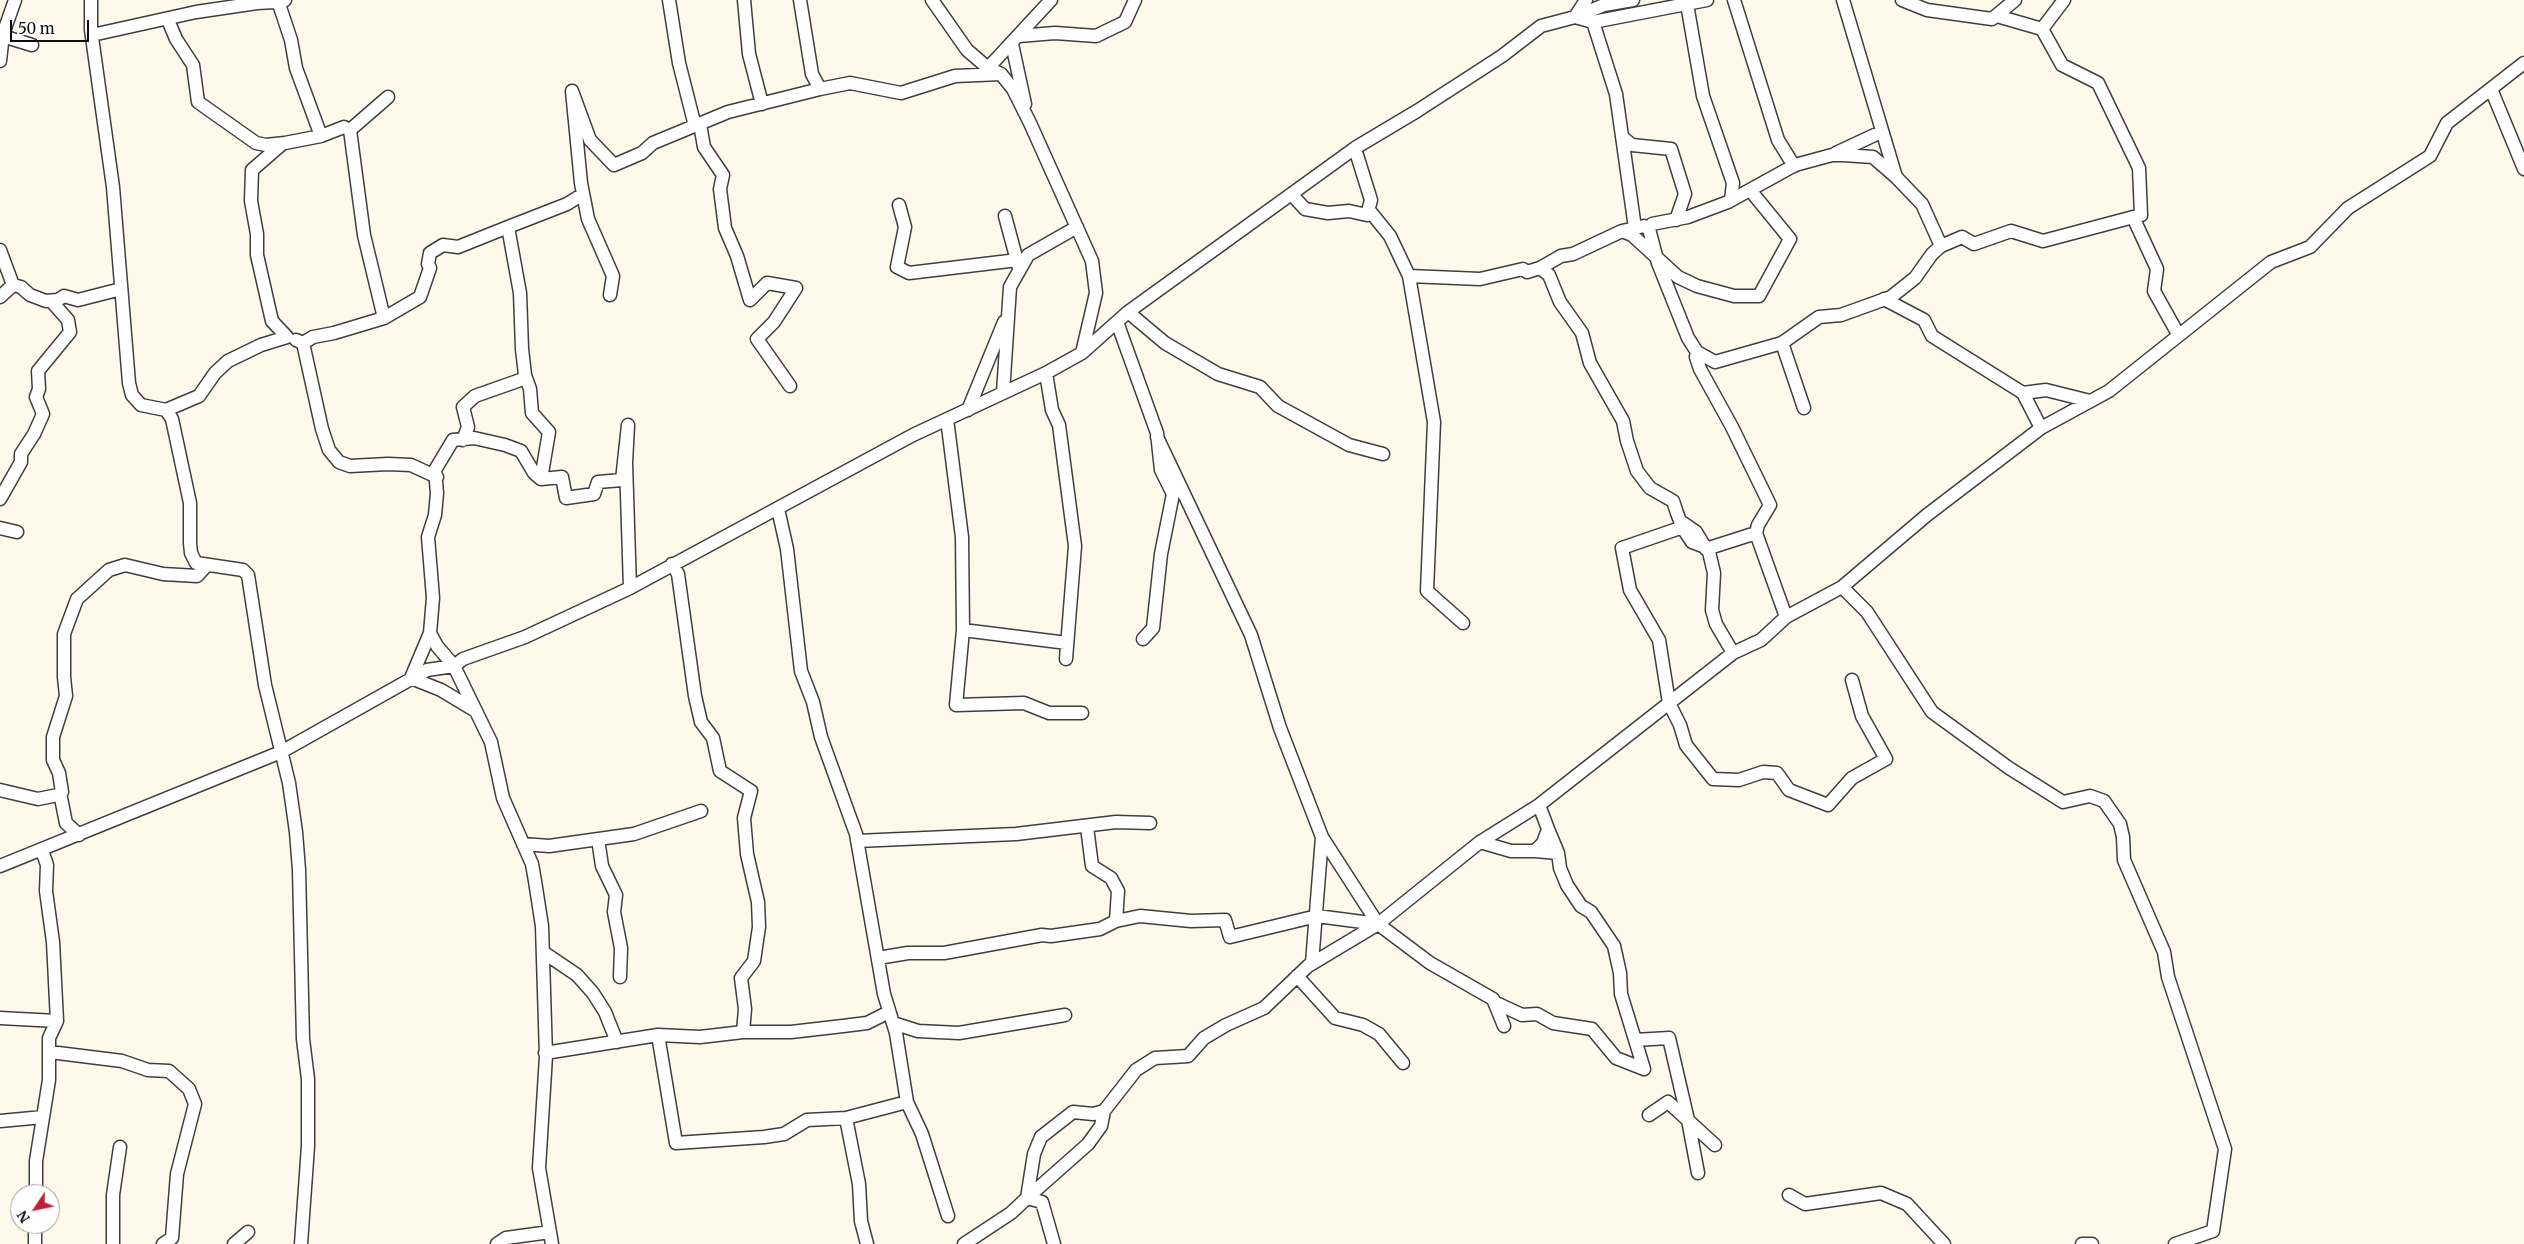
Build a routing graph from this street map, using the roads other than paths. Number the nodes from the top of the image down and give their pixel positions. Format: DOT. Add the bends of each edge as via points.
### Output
graph roads {
  1 [pos="15,0"];
  2 [pos="91,0"];
  3 [pos="669,0"];
  4 [pos="744,0"];
  5 [pos="800,0"];
  6 [pos="932,0"];
  7 [pos="1051,0"];
  8 [pos="1135,0"];
  9 [pos="1586,0"];
  10 [pos="1633,0"];
  11 [pos="1707,0"];
  12 [pos="1734,0"];
  13 [pos="1843,0"];
  14 [pos="1902,0"];
  15 [pos="2015,0"];
  16 [pos="2064,0"];
  17 [pos="282,2"];
  18 [pos="1687,4"];
  19 [pos="1997,16"];
  20 [pos="1576,17"];
  21 [pos="168,20"];
  22 [pos="1593,22"];
  23 [pos="2042,29"];
  24 [pos="3,34"];
  25 [pos="92,35"];
  26 [pos="1016,40"];
  27 [pos="32,45"];
  28 [pos="0,61"];
  29 [pos="2524,63"];
  30 [pos="988,68"];
  31 [pos="1001,74"];
  32 [pos="820,89"];
  33 [pos="2491,89"];
  34 [pos="388,97"];
  35 [pos="762,104"];
  36 [pos="1028,118"];
  37 [pos="697,125"];
  38 [pos="350,130"];
  39 [pos="1881,132"];
  40 [pos="321,136"];
  41 [pos="1622,138"];
  42 [pos="282,144"];
  43 [pos="1357,154"];
  44 [pos="1832,155"];
  45 [pos="1794,166"];
  46 [pos="2524,169"];
  47 [pos="1896,177"];
  48 [pos="1750,190"];
  49 [pos="583,194"];
  50 [pos="1295,198"];
  51 [pos="1731,200"];
  52 [pos="899,205"];
  53 [pos="1369,210"];
  54 [pos="1005,216"];
  55 [pos="2133,217"];
  56 [pos="1676,220"];
  57 [pos="508,227"];
  58 [pos="1077,227"];
  59 [pos="1635,228"];
  60 [pos="1649,229"];
  61 [pos="1622,231"];
  62 [pos="1941,246"];
  63 [pos="0,250"];
  64 [pos="1656,255"];
  65 [pos="1021,263"];
  66 [pos="1540,268"];
  67 [pos="1409,276"];
  68 [pos="13,285"];
  69 [pos="121,289"];
  70 [pos="610,295"];
  71 [pos="0,297"];
  72 [pos="1884,299"];
  73 [pos="57,300"];
  74 [pos="1008,312"];
  75 [pos="1128,312"];
  76 [pos="384,318"];
  77 [pos="1117,322"];
  78 [pos="2178,334"];
  79 [pos="285,335"];
  80 [pos="303,343"];
  81 [pos="1782,343"];
  82 [pos="1697,352"];
  83 [pos="1082,353"];
  84 [pos="1046,373"];
  85 [pos="526,378"];
  86 [pos="790,386"];
  87 [pos="1002,393"];
  88 [pos="2023,393"];
  89 [pos="2090,401"];
  90 [pos="1804,408"];
  91 [pos="166,410"];
  92 [pos="968,410"];
  93 [pos="947,419"];
  94 [pos="2041,428"];
  95 [pos="1157,438"];
  96 [pos="463,440"];
  97 [pos="1383,454"];
  98 [pos="437,477"];
  99 [pos="541,479"];
  100 [pos="0,499"];
  101 [pos="778,509"];
  102 [pos="1682,524"];
  103 [pos="0,528"];
  104 [pos="18,532"];
  105 [pos="1756,533"];
  106 [pos="1706,548"];
  107 [pos="672,564"];
  108 [pos="207,565"];
  109 [pos="1842,587"];
  110 [pos="630,588"];
  111 [pos="1786,616"];
  112 [pos="1463,624"];
  113 [pos="963,630"];
  114 [pos="430,633"];
  115 [pos="1143,639"];
  116 [pos="1067,643"];
  117 [pos="1733,652"];
  118 [pos="1066,659"];
  119 [pos="454,666"];
  120 [pos="411,678"];
  121 [pos="1852,680"];
  122 [pos="1669,702"];
  123 [pos="476,711"];
  124 [pos="1082,713"];
  125 [pos="280,752"];
  126 [pos="0,790"];
  127 [pos="58,795"];
  128 [pos="1539,805"];
  129 [pos="701,811"];
  130 [pos="1150,823"];
  131 [pos="1086,827"];
  132 [pos="1548,829"];
  133 [pos="79,835"];
  134 [pos="1322,837"];
  135 [pos="598,839"];
  136 [pos="857,841"];
  137 [pos="1480,842"];
  138 [pos="523,844"];
  139 [pos="42,850"];
  140 [pos="1535,851"];
  141 [pos="1558,853"];
  142 [pos="0,866"];
  143 [pos="1317,916"];
  144 [pos="1116,921"];
  145 [pos="1378,924"];
  146 [pos="543,952"];
  147 [pos="878,958"];
  148 [pos="1312,963"];
  149 [pos="1297,976"];
  150 [pos="620,977"];
  151 [pos="1494,1002"];
  152 [pos="1065,1015"];
  153 [pos="0,1018"];
  154 [pos="891,1018"];
  155 [pos="56,1021"];
  156 [pos="1504,1026"];
  157 [pos="743,1032"];
  158 [pos="658,1035"];
  159 [pos="1635,1040"];
  160 [pos="618,1042"];
  161 [pos="50,1052"];
  162 [pos="545,1053"];
  163 [pos="1403,1063"];
  164 [pos="907,1102"];
  165 [pos="1104,1111"];
  166 [pos="1650,1115"];
  167 [pos="43,1118"];
  168 [pos="846,1118"];
  169 [pos="1688,1120"];
  170 [pos="0,1121"];
  171 [pos="1715,1145"];
  172 [pos="120,1147"];
  173 [pos="1698,1173"];
  174 [pos="36,1184"];
  175 [pos="1789,1195"];
  176 [pos="1027,1198"];
  177 [pos="948,1216"];
  178 [pos="248,1232"];
  179 [pos="551,1238"];
  180 [pos="172,1242"];
  181 [pos="113,1244"];
  182 [pos="234,1244"];
  183 [pos="301,1244"];
  184 [pos="497,1244"];
  185 [pos="867,1244"];
  186 [pos="964,1244"];
  187 [pos="1054,1244"];
  188 [pos="1944,1244"];
  189 [pos="2082,1244"];
  190 [pos="2092,1244"];
  191 [pos="2175,1244"];
  1 -- 24 [label="street"];
  2 -- 25 [label="street"];
  3 -- 37 [label="street" via="678,63"];
  4 -- 35 [label="street" via="748,54"];
  5 -- 32 [label="street" via="812,74"];
  6 -- 30 [label="street" via="967,50"];
  7 -- 26 [label="street"];
  8 -- 26 [label="street" via="1125,22 1096,36 1055,33"];
  9 -- 20 [label="street"];
  10 -- 20 [label="street" via="1604,4"];
  11 -- 18 [label="street"];
  12 -- 45 [label="street" via="1778,140"];
  13 -- 39 [label="street"];
  14 -- 19 [label="street" via="1927,10 1992,19"];
  15 -- 19 [label="street"];
  16 -- 23 [label="street"];
  17 -- 21 [label="street" via="196,12"];
  17 -- 40 [label="street" via="296,68"];
  18 -- 22 [label="street"];
  18 -- 51 [label="street" via="1703,96 1733,183"];
  19 -- 23 [label="street"];
  20 -- 22 [label="street"];
  20 -- 75 [label="street" via="1541,26 1502,56 1355,148"];
  21 -- 25 [label="street"];
  21 -- 42 [label="street" via="193,65 198,102 256,142"];
  22 -- 41 [label="street" via="1616,94"];
  23 -- 55 [label="street" via="2062,65 2098,83 2139,168 2141,215"];
  24 -- 27 [label="street"];
  24 -- 28 [label="street"];
  25 -- 69 [label="street" via="113,187"];
  26 -- 30 [label="street"];
  26 -- 36 [label="street"];
  29 -- 33 [label="street"];
  30 -- 31 [label="street"];
  31 -- 32 [label="street" via="955,76 901,93 850,83"];
  31 -- 36 [label="street"];
  32 -- 35 [label="street"];
  33 -- 46 [label="street"];
  33 -- 78 [label="street" via="2447,122 2430,156 2348,208 2310,247 2272,262"];
  34 -- 38 [label="street"];
  35 -- 37 [label="street" via="728,112"];
  36 -- 58 [label="street"];
  37 -- 49 [label="street" via="653,143 642,153 614,165 590,140 572,91"];
  37 -- 86 [label="street" via="704,147 723,175 720,189 725,228 750,300 767,283 796,288 774,322 757,339"];
  38 -- 40 [label="street" via="344,127"];
  38 -- 76 [label="street" via="364,235"];
  39 -- 44 [label="street"];
  39 -- 47 [label="street"];
  40 -- 42 [label="street"];
  41 -- 56 [label="street" via="1632,145 1671,149 1685,194"];
  41 -- 59 [label="street"];
  42 -- 79 [label="street" via="252,170 251,201 264,290 272,321"];
  43 -- 53 [label="street" via="1371,200"];
  44 -- 45 [label="street"];
  44 -- 47 [label="street" via="1873,157"];
  45 -- 48 [label="street"];
  47 -- 62 [label="street" via="1922,204"];
  48 -- 51 [label="street"];
  48 -- 64 [label="street" via="1790,240 1759,296 1734,296 1697,286 1678,277"];
  49 -- 57 [label="street" via="567,204"];
  49 -- 70 [label="street" via="588,220 613,276"];
  50 -- 53 [label="street" via="1305,208 1328,213 1349,211 1367,215"];
  51 -- 56 [label="street"];
  52 -- 65 [label="street" via="905,227 897,267 909,274"];
  53 -- 67 [label="street" via="1390,236"];
  54 -- 65 [label="street"];
  55 -- 62 [label="street" via="2043,241 2011,231 1974,244 1962,237"];
  55 -- 78 [label="street" via="2157,269 2154,291"];
  56 -- 60 [label="street" via="1652,224"];
  57 -- 76 [label="street" via="458,246 443,245 430,253 430,268 420,297"];
  57 -- 85 [label="street" via="520,293"];
  58 -- 65 [label="street"];
  58 -- 83 [label="street" via="1092,261 1096,293"];
  59 -- 60 [label="street" via="1644,226"];
  59 -- 61 [label="street"];
  60 -- 64 [label="street"];
  61 -- 64 [label="street"];
  61 -- 66 [label="street"];
  62 -- 72 [label="street" via="1915,278"];
  63 -- 68 [label="street"];
  64 -- 82 [label="street" via="1688,338"];
  65 -- 74 [label="street" via="1010,287"];
  66 -- 67 [label="street" via="1480,279"];
  66 -- 102 [label="street" via="1549,275 1560,302 1582,333 1590,364 1623,421 1637,471 1650,488 1673,501"];
  67 -- 112 [label="street" via="1434,422 1428,591"];
  68 -- 71 [label="street"];
  68 -- 73 [label="street" via="46,301"];
  69 -- 73 [label="street" via="78,300 64,296"];
  69 -- 91 [label="street" via="132,394 141,405"];
  72 -- 81 [label="street" via="1841,315 1819,316"];
  72 -- 88 [label="street" via="1924,320 1932,336"];
  73 -- 100 [label="street" via="53,303 68,320 70,332 38,371 36,397 43,414"];
  74 -- 87 [label="street"];
  74 -- 92 [label="street"];
  75 -- 77 [label="street"];
  75 -- 97 [label="street" via="1165,342 1218,374 1260,386 1278,406 1325,432 1349,445"];
  76 -- 80 [label="street" via="313,337"];
  77 -- 83 [label="street"];
  77 -- 95 [label="street"];
  78 -- 89 [label="street" via="2109,391"];
  79 -- 80 [label="street"];
  79 -- 91 [label="street" via="287,337 228,361 215,372 199,396"];
  80 -- 98 [label="street" via="322,429 329,450 339,462 350,466 411,465"];
  81 -- 82 [label="street" via="1715,362"];
  81 -- 90 [label="street"];
  82 -- 105 [label="street" via="1700,369 1770,505"];
  83 -- 84 [label="street"];
  84 -- 87 [label="street"];
  84 -- 116 [label="street" via="1052,410 1060,426 1075,546"];
  85 -- 96 [label="street" via="486,390 463,407 468,428"];
  85 -- 99 [label="street" via="532,413 549,432"];
  87 -- 92 [label="street"];
  88 -- 89 [label="street" via="2046,390"];
  88 -- 94 [label="street"];
  89 -- 94 [label="street"];
  91 -- 108 [label="street" via="172,420 190,503 191,554 196,562"];
  92 -- 93 [label="street"];
  93 -- 101 [label="street"];
  93 -- 113 [label="street" via="962,536"];
  94 -- 109 [label="street" via="1927,515"];
  95 -- 115 [label="street" via="1161,470 1173,494 1161,554 1153,628"];
  95 -- 134 [label="street" via="1251,635 1280,728"];
  96 -- 98 [label="street" via="453,440 447,448 435,470"];
  96 -- 99 [label="street" via="490,441 521,451"];
  98 -- 114 [label="street" via="435,514 428,537 434,598"];
  99 -- 110 [label="street" via="562,477 566,498 594,494 598,482 622,480 628,425"];
  101 -- 107 [label="street"];
  101 -- 136 [label="street" via="801,671"];
  102 -- 106 [label="street" via="1696,532"];
  102 -- 122 [label="street" via="1622,548 1630,590 1659,640"];
  103 -- 104 [label="street"];
  105 -- 106 [label="street"];
  105 -- 111 [label="street"];
  106 -- 117 [label="street" via="1714,573 1712,610 1716,624"];
  107 -- 110 [label="street"];
  107 -- 157 [label="street" via="678,574 700,722 713,738 720,771 751,791 744,818 759,927 754,961 741,978 745,1009"];
  108 -- 125 [label="street" via="243,570 248,575 264,685"];
  108 -- 127 [label="street" via="197,576 164,574 125,565 109,570 77,599 64,634 67,689 53,737 53,760 60,774 62,792"];
  109 -- 111 [label="street"];
  109 -- 191 [label="street" via="1867,612 1932,712 2009,768 2063,802 2090,796 2104,801 2120,824 2124,837 2124,860 2164,952 2168,977 2225,1149 2213,1231"];
  110 -- 119 [label="street" via="525,637 463,659"];
  111 -- 117 [label="street" via="1761,640"];
  113 -- 116 [label="street"];
  113 -- 124 [label="street" via="956,705 1024,703 1049,713"];
  114 -- 119 [label="street"];
  114 -- 120 [label="street"];
  116 -- 118 [label="street"];
  117 -- 122 [label="street"];
  119 -- 120 [label="street" via="427,670"];
  119 -- 123 [label="street"];
  120 -- 123 [label="street" via="442,690"];
  120 -- 125 [label="street"];
  121 -- 122 [label="street" via="1862,716 1886,759 1852,778 1828,805 1789,790 1777,773 1763,772 1739,780 1714,779 1686,745"];
  122 -- 128 [label="street"];
  123 -- 138 [label="street" via="491,742 503,798"];
  125 -- 133 [label="street"];
  125 -- 183 [label="street" via="289,783 296,832 302,928 308,1146"];
  126 -- 127 [label="street" via="38,799"];
  127 -- 133 [label="street" via="66,823"];
  128 -- 132 [label="street"];
  128 -- 137 [label="street"];
  129 -- 135 [label="street" via="634,834"];
  130 -- 131 [label="street" via="1116,822"];
  131 -- 136 [label="street" via="1016,834"];
  131 -- 144 [label="street" via="1092,866 1111,878 1118,890"];
  132 -- 140 [label="street" via="1543,843"];
  132 -- 141 [label="street"];
  133 -- 139 [label="street"];
  134 -- 143 [label="street"];
  134 -- 145 [label="street"];
  135 -- 138 [label="street" via="550,846"];
  135 -- 150 [label="street" via="602,866 616,895 614,912 621,948"];
  136 -- 147 [label="street"];
  137 -- 140 [label="street" via="1511,851"];
  137 -- 145 [label="street"];
  138 -- 146 [label="street" via="532,864"];
  139 -- 142 [label="street"];
  139 -- 155 [label="street" via="47,866 46,892 53,942"];
  140 -- 141 [label="street"];
  141 -- 159 [label="street" via="1567,885 1581,906 1591,912 1614,946 1621,994"];
  143 -- 144 [label="street" via="1230,937 1225,920 1191,921 1140,916"];
  143 -- 145 [label="street"];
  143 -- 148 [label="street"];
  144 -- 147 [label="street" via="1100,929 1042,935 944,953 908,953"];
  145 -- 148 [label="street"];
  145 -- 151 [label="street" via="1430,963 1494,999"];
  146 -- 160 [label="street" via="577,975 593,993"];
  146 -- 162 [label="street"];
  147 -- 154 [label="street"];
  148 -- 149 [label="street"];
  149 -- 163 [label="street" via="1335,1018 1363,1025 1379,1034"];
  149 -- 165 [label="street" via="1264,1008 1204,1038 1188,1056 1155,1058 1136,1070"];
  151 -- 156 [label="street"];
  151 -- 159 [label="street" via="1522,1015 1538,1014 1552,1023 1592,1029 1616,1058 1644,1068"];
  152 -- 154 [label="street" via="959,1033 918,1031"];
  153 -- 155 [label="street"];
  154 -- 157 [label="street" via="791,1032"];
  154 -- 164 [label="street"];
  155 -- 161 [label="street" via="49,1038"];
  157 -- 158 [label="street" via="700,1037"];
  158 -- 160 [label="street"];
  158 -- 168 [label="street" via="676,1143 764,1137 784,1134 808,1120"];
  159 -- 169 [label="street" via="1669,1038"];
  160 -- 162 [label="street"];
  161 -- 167 [label="street"];
  161 -- 180 [label="street" via="169,1071 189,1089 195,1104 177,1174"];
  162 -- 179 [label="street" via="539,1168"];
  164 -- 168 [label="street"];
  164 -- 177 [label="street" via="922,1134"];
  165 -- 176 [label="street" via="1101,1126 1088,1144"];
  165 -- 176 [label="street" via="1093,1114 1073,1112 1041,1137 1034,1154"];
  166 -- 169 [label="street" via="1668,1102"];
  167 -- 170 [label="street"];
  167 -- 174 [label="street"];
  168 -- 185 [label="street"];
  169 -- 171 [label="street"];
  169 -- 173 [label="street"];
  172 -- 181 [label="street" via="113,1194"];
  175 -- 188 [label="street" via="1805,1204 1881,1193 1907,1204"];
  176 -- 186 [label="street" via="1011,1213"];
  176 -- 187 [label="street" via="1042,1202"];
  178 -- 182 [label="street"];
  179 -- 184 [label="street" via="506,1238"];
  189 -- 190 [label="street"];
}
